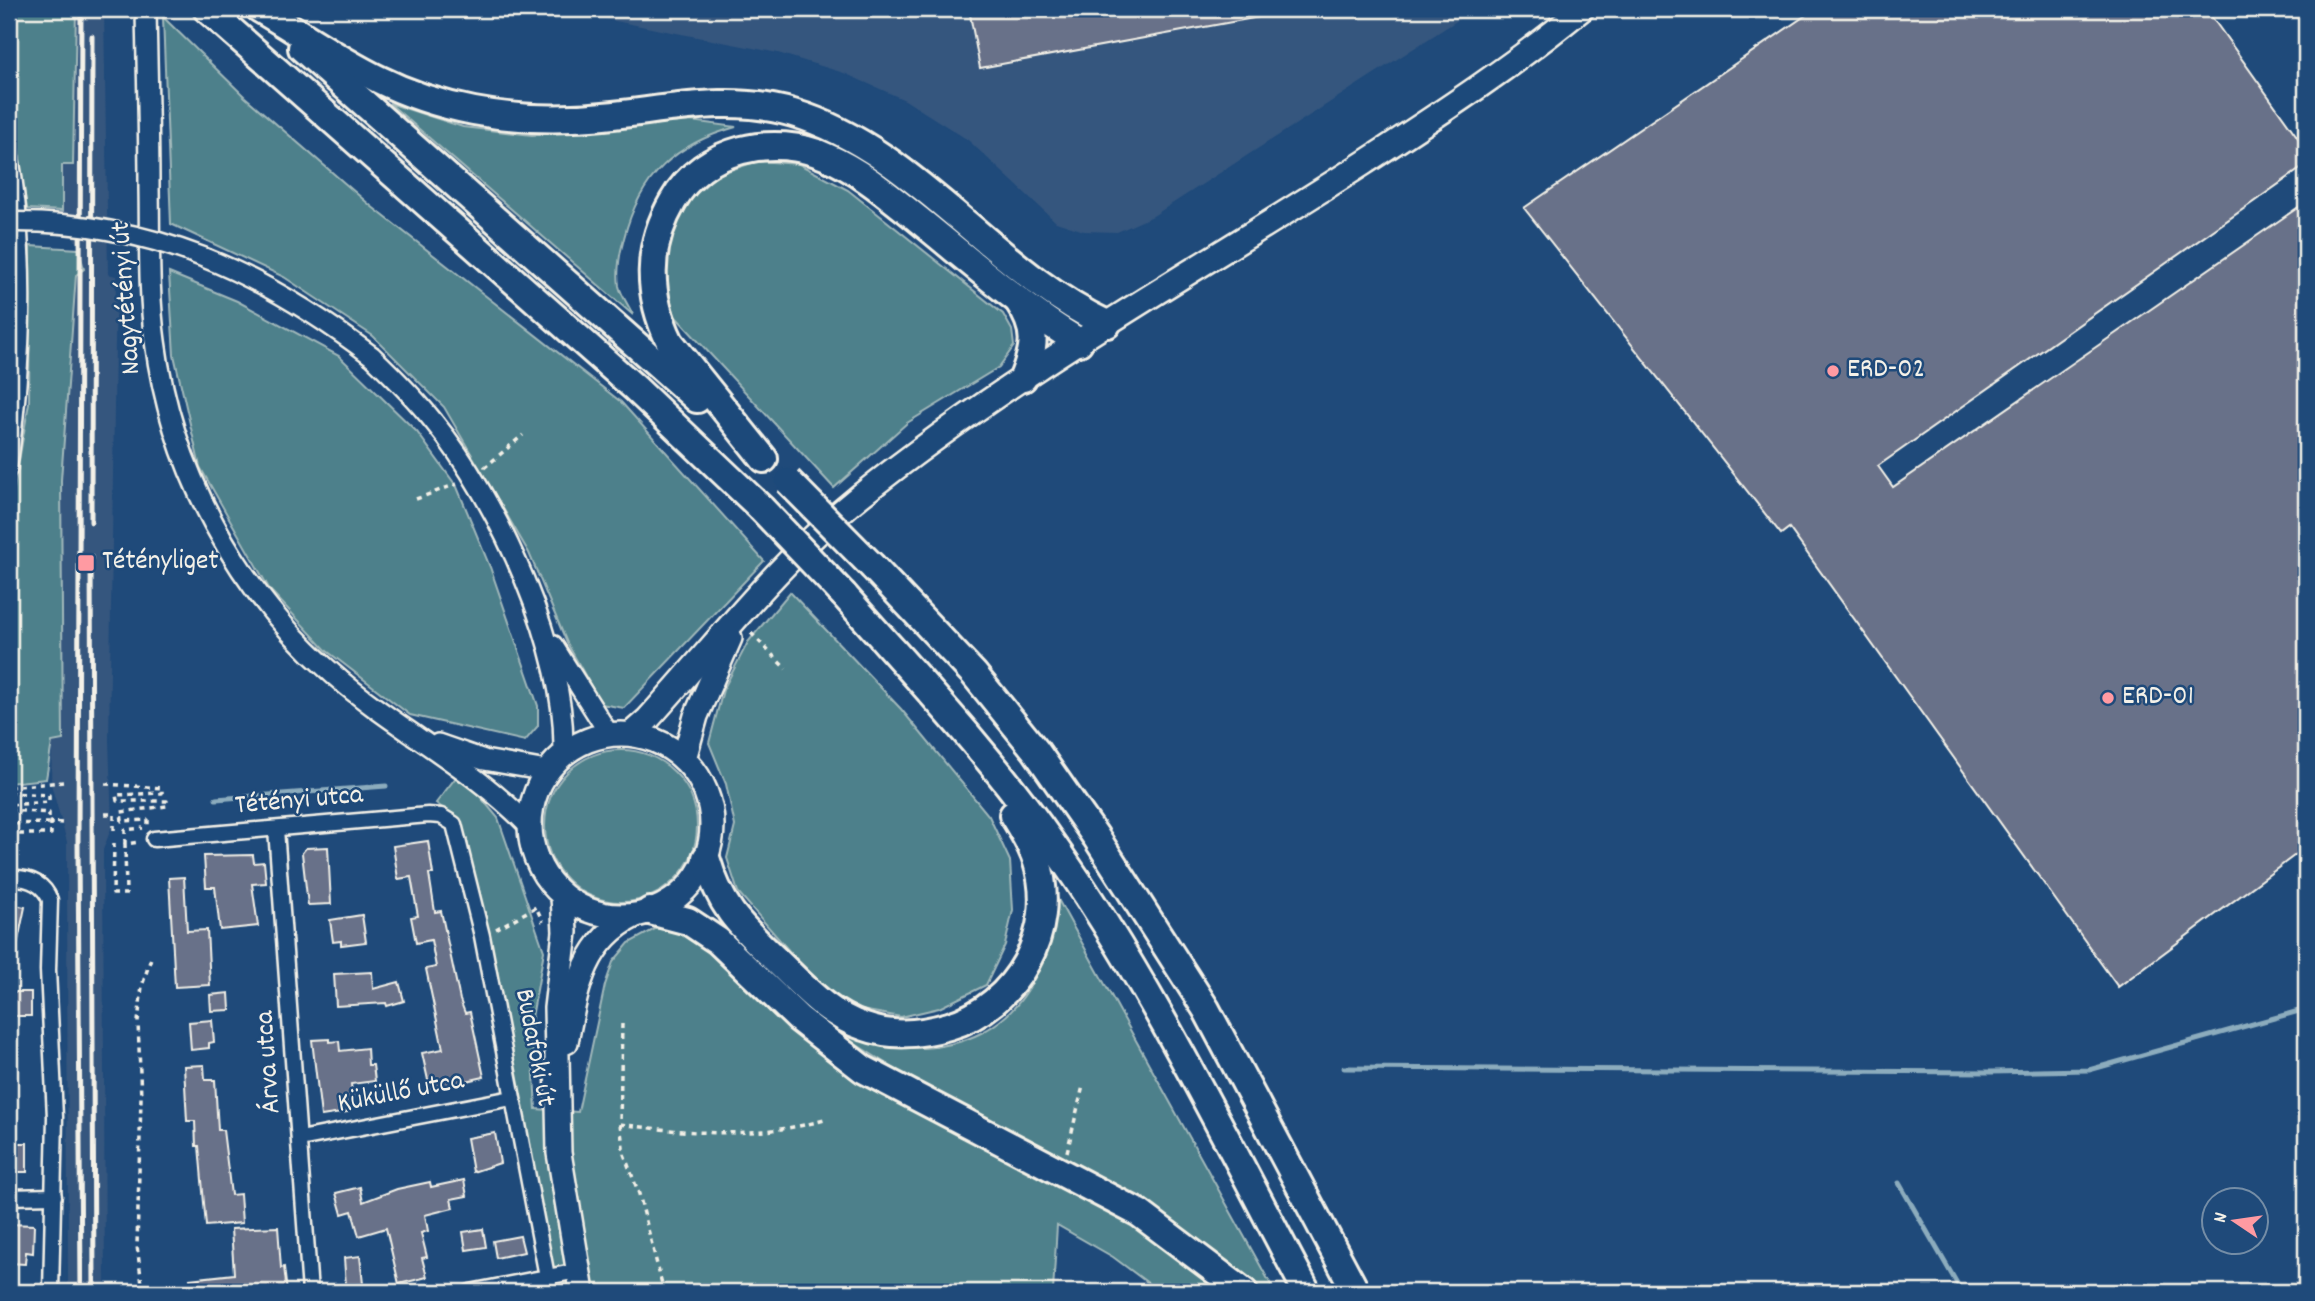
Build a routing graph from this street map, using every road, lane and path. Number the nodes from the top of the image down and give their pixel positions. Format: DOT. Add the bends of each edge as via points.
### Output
graph roads {
  1 [pos="146,9"];
  2 [pos="260,9"];
  3 [pos="1582,9"];
  4 [pos="214,14"];
  5 [pos="9,145"];
  6 [pos="9,222"];
  7 [pos="1057,296"];
  8 [pos="1018,300"];
  9 [pos="1107,324"];
  10 [pos="1079,342"];
  11 [pos="1023,378"];
  12 [pos="765,459"];
  13 [pos="9,470"];
  14 [pos="738,619"];
  15 [pos="541,626"];
  16 [pos="786,669"];
  17 [pos="944,707"];
  18 [pos="620,734"];
  19 [pos="421,737"];
  20 [pos="684,759"];
  21 [pos="555,762"];
  22 [pos="63,782"];
  23 [pos="105,784"];
  24 [pos="9,787"];
  25 [pos="9,793"];
  26 [pos="9,805"];
  27 [pos="9,810"];
  28 [pos="105,814"];
  29 [pos="449,819"];
  30 [pos="63,823"];
  31 [pos="9,824"];
  32 [pos="529,826"];
  33 [pos="276,829"];
  34 [pos="9,834"];
  35 [pos="114,834"];
  36 [pos="153,839"];
  37 [pos="114,843"];
  38 [pos="125,844"];
  39 [pos="706,858"];
  40 [pos="9,878"];
  41 [pos="563,896"];
  42 [pos="644,913"];
  43 [pos="544,924"];
  44 [pos="482,936"];
  45 [pos="151,958"];
  46 [pos="622,1024"];
  47 [pos="559,1080"];
  48 [pos="1083,1086"];
  49 [pos="512,1098"];
  50 [pos="828,1119"];
  51 [pos="620,1124"];
  52 [pos="300,1139"];
  53 [pos="1062,1172"];
  54 [pos="54,1196"];
  55 [pos="9,1197"];
  56 [pos="580,1282"];
  57 [pos="548,1285"];
  58 [pos="51,1292"];
  59 [pos="143,1292"];
  60 [pos="310,1292"];
  61 [pos="470,1292"];
  62 [pos="662,1292"];
  63 [pos="1244,1292"];
  64 [pos="1307,1292"];
  65 [pos="1356,1292"];
  1 -- 19 [label="main road, Nagytétényi út" via="148,273 157,355 179,443 200,497 256,590 333,674"];
  2 -- 7 [label="highway" via="376,79 483,113 574,118 718,103 770,108 808,118 865,146"];
  2 -- 12 [label="highway"];
  3 -- 9 [label="main road" via="1448,109"];
  4 -- 17 [label="highway, bridge" via="635,388 761,508"];
  5 -- 13 [label="street" via="23,298 19,397"];
  6 -- 15 [label="street, bridge" via="101,228 194,251 281,293 372,356 436,424 472,477 504,536"];
  7 -- 9 [label="highway"];
  7 -- 10 [label="highway"];
  8 -- 10 [label="highway"];
  8 -- 11 [label="highway" via="1031,320 1034,337"];
  8 -- 12 [label="highway" via="875,185 824,155 793,147 761,146 715,160 686,183 664,217 655,243 653,293 659,320 674,349"];
  9 -- 10 [label="main road"];
  10 -- 11 [label="main road"];
  11 -- 14 [label="main road" via="859,498 793,557"];
  12 -- 65 [label="highway, bridge" via="974,674 1036,751 1206,1009"];
  14 -- 16 [label="path"];
  14 -- 18 [label="main road"];
  14 -- 20 [label="main road" via="696,716"];
  15 -- 18 [label="street"];
  15 -- 21 [label="street" via="559,690 564,733"];
  17 -- 39 [label="highway" via="1028,838 1042,887 1033,952 1012,985 984,1010 937,1030 903,1034 867,1028 831,1011 729,915"];
  17 -- 64 [label="highway" via="1012,787 1099,915 1157,1011"];
  18 -- 20 [label="main road" via="668,747"];
  18 -- 21 [label="main road" via="577,744"];
  19 -- 21 [label="main road, Nagytétényi út" via="484,760"];
  19 -- 32 [label="main road, Nagytétényi út"];
  20 -- 39 [label="main road" via="696,773 710,805 711,841"];
  21 -- 32 [label="main road" via="533,797"];
  22 -- 24 [label="path"];
  23 -- 38 [label="path" via="162,788 162,793 117,795 117,802 167,801 167,806 121,812 122,821 148,820 148,828 125,830"];
  25 -- 26 [label="path" via="49,796 49,802"];
  27 -- 31 [label="path" via="49,813 49,822"];
  28 -- 35 [label="path" via="114,814"];
  29 -- 33 [label="street, Tétényi utca" via="428,815"];
  29 -- 44 [label="street, Budafoki út" via="457,833"];
  30 -- 34 [label="path" via="51,822 51,834"];
  32 -- 41 [label="main road" via="542,872"];
  33 -- 36 [label="street, Tétényi utca"];
  33 -- 52 [label="street, Árva utca"];
  36 -- 38 [label="path"];
  37 -- 38 [label="path" via="113,894 125,894"];
  39 -- 42 [label="main road" via="684,891"];
  40 -- 54 [label="street" via="36,882 50,900"];
  41 -- 42 [label="main road" via="606,915"];
  41 -- 47 [label="main road, Budafoki út" via="565,932 556,1008"];
  42 -- 47 [label="main road, Budafoki út" via="619,923 594,947 580,982"];
  42 -- 53 [label="highway" via="688,921 718,941 799,1018 863,1069"];
  43 -- 44 [label="path" via="536,907"];
  44 -- 49 [label="street, Budafoki út"];
  45 -- 59 [label="path" via="138,1023 137,1246"];
  46 -- 51 [label="path"];
  47 -- 56 [label="main road, Budafoki út" via="559,1153"];
  48 -- 53 [label="path"];
  49 -- 52 [label="street, Küküllő utca"];
  49 -- 57 [label="street, Budafoki út"];
  50 -- 51 [label="path" via="793,1129 737,1135"];
  51 -- 62 [label="path"];
  52 -- 60 [label="street, Árva utca"];
  53 -- 63 [label="highway" via="1139,1213"];
  54 -- 55 [label="street"];
  54 -- 58 [label="street"];
  56 -- 57 [label="street"];
  57 -- 61 [label="street"];
}
